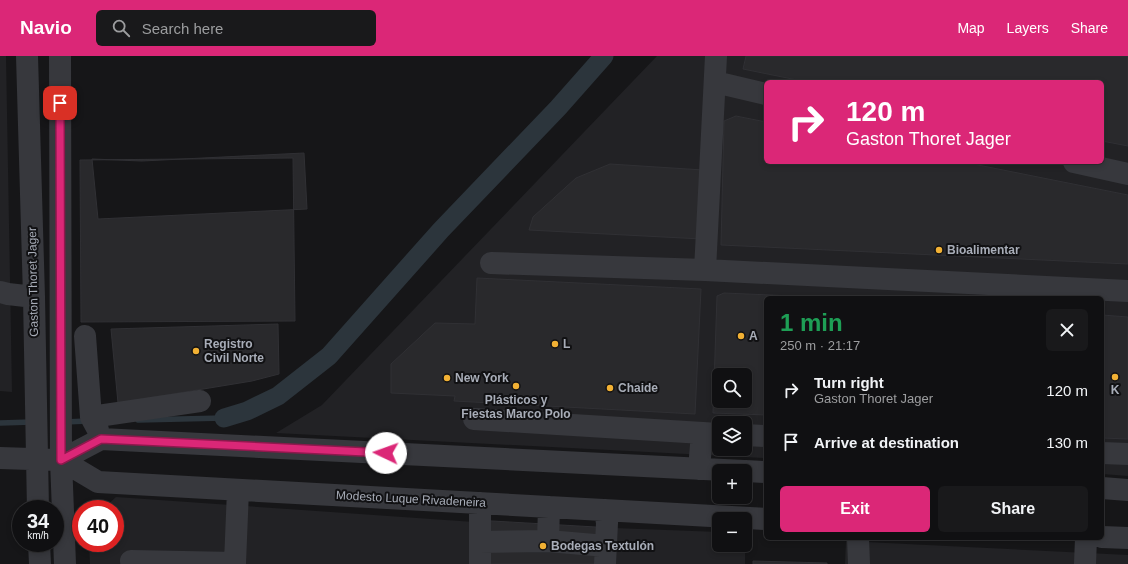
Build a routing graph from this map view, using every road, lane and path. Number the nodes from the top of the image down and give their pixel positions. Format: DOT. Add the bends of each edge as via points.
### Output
graph roads {
  1 [pos="27,56"];
  2 [pos="60,56"];
  3 [pos="716,56"];
  4 [pos="715,82"];
  5 [pos="764,94"];
  6 [pos="1083,164"];
  7 [pos="1128,174"];
  8 [pos="491,263"];
  9 [pos="705,270"];
  10 [pos="1128,291"];
  11 [pos="0,292"];
  12 [pos="34,297"];
  13 [pos="85,336"];
  14 [pos="200,401"];
  15 [pos="92,417"];
  16 [pos="474,419"];
  17 [pos="710,433"];
  18 [pos="752,435"];
  19 [pos="764,436"];
  20 [pos="101,439"];
  21 [pos="1104,453"];
  22 [pos="1128,454"];
  23 [pos="0,458"];
  24 [pos="36,460"];
  25 [pos="61,460"];
  26 [pos="699,469"];
  27 [pos="712,470"];
  28 [pos="752,471"];
  29 [pos="764,472"];
  30 [pos="1104,488"];
  31 [pos="238,490"];
  32 [pos="1128,490"];
  33 [pos="38,500"];
  34 [pos="480,503"];
  35 [pos="549,507"];
  36 [pos="605,510"];
  37 [pos="764,518"];
  38 [pos="1104,537"];
  39 [pos="1128,538"];
  40 [pos="858,540"];
  41 [pos="1086,540"];
  42 [pos="548,541"];
  43 [pos="480,542"];
  44 [pos="39,552"];
  45 [pos="606,555"];
  46 [pos="131,562"];
  47 [pos="241,563"];
  48 [pos="40,564"];
  49 [pos="65,564"];
  50 [pos="480,564"];
  51 [pos="859,564"];
  52 [pos="1085,564"];
  1 -- 12 [label="street, Gaston Thoret Jager"];
  2 -- 25 [label="street"];
  3 -- 4 [label="street"];
  4 -- 5 [label="street"];
  4 -- 9 [label="street"];
  6 -- 7 [label="street"];
  8 -- 9 [label="street"];
  9 -- 10 [label="street"];
  11 -- 12 [label="street"];
  12 -- 24 [label="street, Gaston Thoret Jager"];
  13 -- 15 [label="street"];
  14 -- 15 [label="street"];
  15 -- 20 [label="street"];
  16 -- 17 [label="street"];
  17 -- 26 [label="street"];
  18 -- 19 [label="street"];
  20 -- 25 [label="street"];
  20 -- 26 [label="street"];
  21 -- 22 [label="street"];
  23 -- 24 [label="street"];
  24 -- 25 [label="street"];
  24 -- 33 [label="street, Gaston Thoret Jager"];
  25 -- 31 [label="street, Modesto Luque Rivadeneira" via="98,482"];
  25 -- 49 [label="street"];
  26 -- 27 [label="street"];
  28 -- 29 [label="street"];
  30 -- 32 [label="street"];
  31 -- 34 [label="street, Modesto Luque Rivadeneira"];
  31 -- 47 [label="street"];
  34 -- 35 [label="street, Modesto Luque Rivadeneira"];
  34 -- 43 [label="street"];
  35 -- 36 [label="street, Modesto Luque Rivadeneira"];
  35 -- 42 [label="street"];
  36 -- 37 [label="street, Modesto Luque Rivadeneira"];
  36 -- 45 [label="street"];
  38 -- 39 [label="street"];
  40 -- 51 [label="street"];
  41 -- 52 [label="street"];
  42 -- 43 [label="street"];
  42 -- 45 [label="street"];
  43 -- 50 [label="street"];
  44 -- 48 [label="street"];
  46 -- 47 [label="street"];
}
